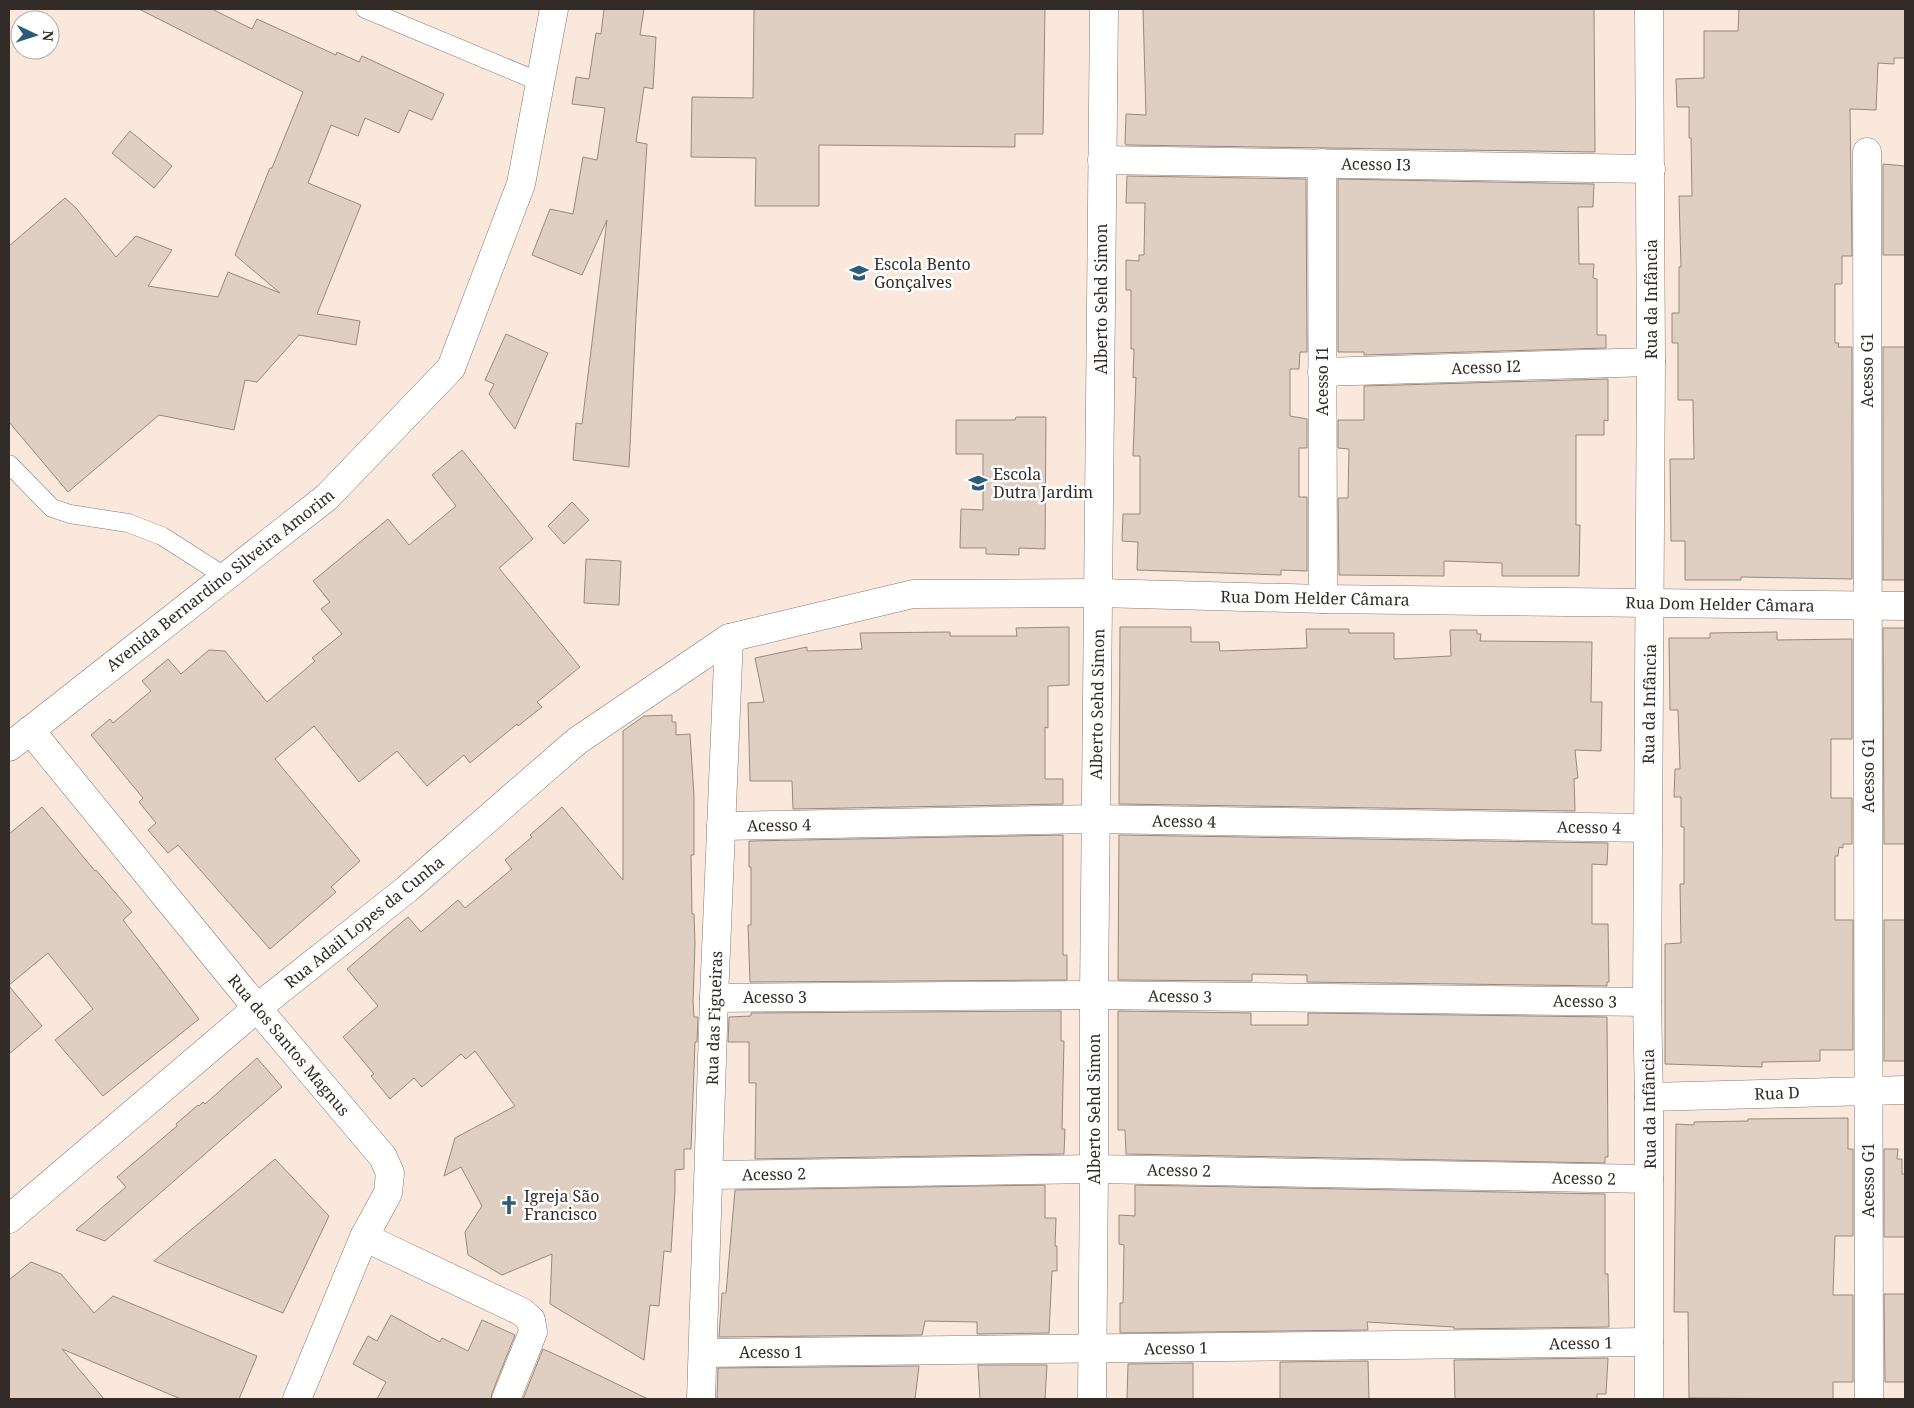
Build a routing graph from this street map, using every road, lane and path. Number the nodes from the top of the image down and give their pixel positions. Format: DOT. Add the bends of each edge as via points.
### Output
graph roads {
  1 [pos="365,9"];
  2 [pos="554,9"];
  3 [pos="1104,9"];
  4 [pos="1649,9"];
  5 [pos="540,82"];
  6 [pos="1867,152"];
  7 [pos="1102,160"];
  8 [pos="1322,162"];
  9 [pos="1651,169"];
  10 [pos="1651,362"];
  11 [pos="1322,372"];
  12 [pos="9,464"];
  13 [pos="226,576"];
  14 [pos="1099,593"];
  15 [pos="1322,599"];
  16 [pos="1650,603"];
  17 [pos="1867,605"];
  18 [pos="1905,606"];
  19 [pos="729,638"];
  20 [pos="30,730"];
  21 [pos="9,748"];
  22 [pos="1095,819"];
  23 [pos="721,826"];
  24 [pos="1648,828"];
  25 [pos="1094,995"];
  26 [pos="714,998"];
  27 [pos="1647,1002"];
  28 [pos="257,1008"];
  29 [pos="1868,1090"];
  30 [pos="1905,1090"];
  31 [pos="1649,1097"];
  32 [pos="1094,1169"];
  33 [pos="709,1175"];
  34 [pos="1649,1179"];
  35 [pos="9,1219"];
  36 [pos="364,1237"];
  37 [pos="1649,1342"];
  38 [pos="1093,1350"];
  39 [pos="703,1353"];
  40 [pos="297,1399"];
  41 [pos="506,1399"];
  42 [pos="701,1399"];
  43 [pos="1092,1399"];
  44 [pos="1649,1399"];
  45 [pos="1869,1399"];
  1 -- 5 [label="lane"];
  2 -- 5 [label="street, Avenida Bernardino Silveira Amorim"];
  3 -- 7 [label="street, Alberto Sehd Simon"];
  4 -- 9 [label="street, Rua da Infância"];
  5 -- 13 [label="street, Avenida Bernardino Silveira Amorim" via="521,184 451,368 327,497"];
  6 -- 17 [label="street, Acesso G1"];
  7 -- 8 [label="street, Acesso I3"];
  7 -- 14 [label="street, Alberto Sehd Simon"];
  8 -- 9 [label="street, Acesso I3"];
  8 -- 11 [label="street, Acesso I1"];
  9 -- 10 [label="street, Rua da Infância"];
  10 -- 11 [label="street, Acesso I2"];
  10 -- 16 [label="street, Rua da Infância"];
  11 -- 15 [label="street, Acesso I1"];
  12 -- 13 [label="lane" via="52,508 128,523 162,536"];
  13 -- 20 [label="street, Avenida Bernardino Silveira Amorim"];
  14 -- 15 [label="street, Rua Dom Helder Câmara"];
  14 -- 19 [label="street, Rua Dom Helder Câmara" via="913,594"];
  14 -- 22 [label="street, Alberto Sehd Simon"];
  15 -- 16 [label="street, Rua Dom Helder Câmara"];
  16 -- 17 [label="street, Rua Dom Helder Câmara"];
  16 -- 24 [label="street, Rua da Infância"];
  17 -- 18 [label="street, Rua Dom Helder Câmara"];
  17 -- 29 [label="street, Acesso G1"];
  19 -- 23 [label="street, Rua das Figueiras"];
  19 -- 28 [label="street, Rua Adail Lopes da Cunha" via="577,741 408,889"];
  20 -- 21 [label="street, Avenida Bernardino Silveira Amorim"];
  20 -- 28 [label="street, Rua dos Santos Magnus"];
  22 -- 23 [label="street, Acesso 4"];
  22 -- 24 [label="street, Acesso 4"];
  22 -- 25 [label="street, Alberto Sehd Simon"];
  23 -- 26 [label="street, Rua das Figueiras"];
  24 -- 27 [label="street, Rua da Infância"];
  25 -- 26 [label="street, Acesso 3"];
  25 -- 27 [label="street, Acesso 3"];
  25 -- 32 [label="street, Alberto Sehd Simon"];
  26 -- 33 [label="street, Rua das Figueiras"];
  27 -- 31 [label="street, Rua da Infância"];
  28 -- 35 [label="street, Rua Adail Lopes da Cunha"];
  28 -- 36 [label="street, Rua dos Santos Magnus" via="383,1157 390,1173 388,1193"];
  29 -- 30 [label="street, Rua D"];
  29 -- 31 [label="street, Rua D"];
  29 -- 45 [label="street, Acesso G1"];
  31 -- 34 [label="street, Rua da Infância"];
  32 -- 33 [label="street, Acesso 2"];
  32 -- 34 [label="street, Acesso 2"];
  32 -- 38 [label="street, Alberto Sehd Simon"];
  33 -- 39 [label="street, Rua das Figueiras"];
  34 -- 37 [label="street, Rua da Infância"];
  36 -- 40 [label="street, Rua dos Santos Magnus"];
  36 -- 41 [label="street" via="522,1312 532,1320 533,1332"];
  37 -- 38 [label="street, Acesso 1"];
  37 -- 44 [label="street, Rua da Infância"];
  38 -- 39 [label="street, Acesso 1"];
  38 -- 43 [label="street, Alberto Sehd Simon"];
  39 -- 42 [label="street, Rua das Figueiras"];
}
